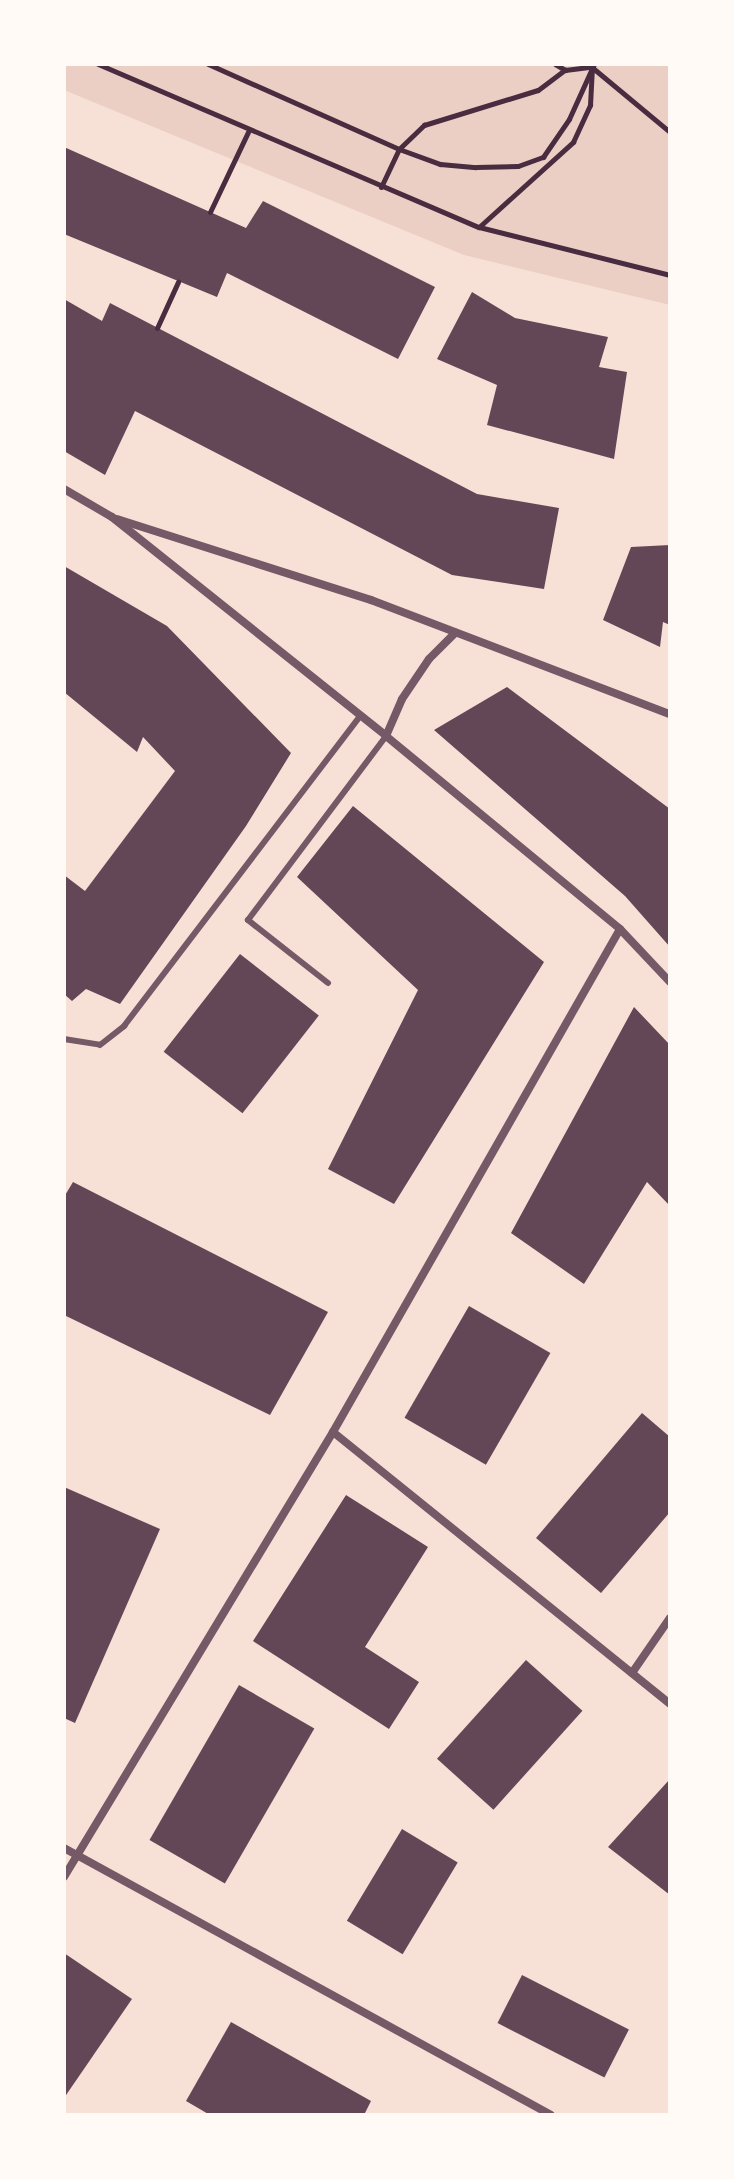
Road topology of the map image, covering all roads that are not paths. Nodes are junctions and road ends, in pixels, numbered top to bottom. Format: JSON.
{"nodes":[{"id":1,"x":64,"y":489,"type":"edge"},
{"id":2,"x":112,"y":517,"type":"junction"},
{"id":3,"x":455,"y":633,"type":"junction"},
{"id":4,"x":670,"y":714,"type":"edge"},
{"id":5,"x":359,"y":717,"type":"junction"},
{"id":6,"x":386,"y":736,"type":"junction"},
{"id":7,"x":620,"y":929,"type":"junction"},
{"id":8,"x":670,"y":982,"type":"edge"},
{"id":9,"x":328,"y":983,"type":"dead end"},
{"id":10,"x":64,"y":1039,"type":"edge"},
{"id":11,"x":333,"y":1432,"type":"junction"},
{"id":12,"x":670,"y":1618,"type":"edge"},
{"id":13,"x":632,"y":1673,"type":"junction"},
{"id":14,"x":670,"y":1704,"type":"edge"},
{"id":15,"x":64,"y":1848,"type":"edge"},
{"id":16,"x":78,"y":1855,"type":"junction"},
{"id":17,"x":64,"y":1877,"type":"edge"},
{"id":18,"x":551,"y":2115,"type":"edge"}],
"edges":[{"from":1,"to":2,"type":"street"},
{"from":2,"to":3,"type":"street"},
{"from":2,"to":5,"type":"street"},
{"from":3,"to":4,"type":"street"},
{"from":3,"to":6,"type":"street"},
{"from":5,"to":6,"type":"street"},
{"from":5,"to":10,"type":"lane"},
{"from":6,"to":7,"type":"street"},
{"from":6,"to":9,"type":"lane"},
{"from":7,"to":8,"type":"street"},
{"from":7,"to":11,"type":"street"},
{"from":11,"to":13,"type":"street"},
{"from":11,"to":16,"type":"street"},
{"from":12,"to":13,"type":"street"},
{"from":13,"to":14,"type":"street"},
{"from":15,"to":16,"type":"street"},
{"from":16,"to":17,"type":"street"},
{"from":16,"to":18,"type":"street"}]}
